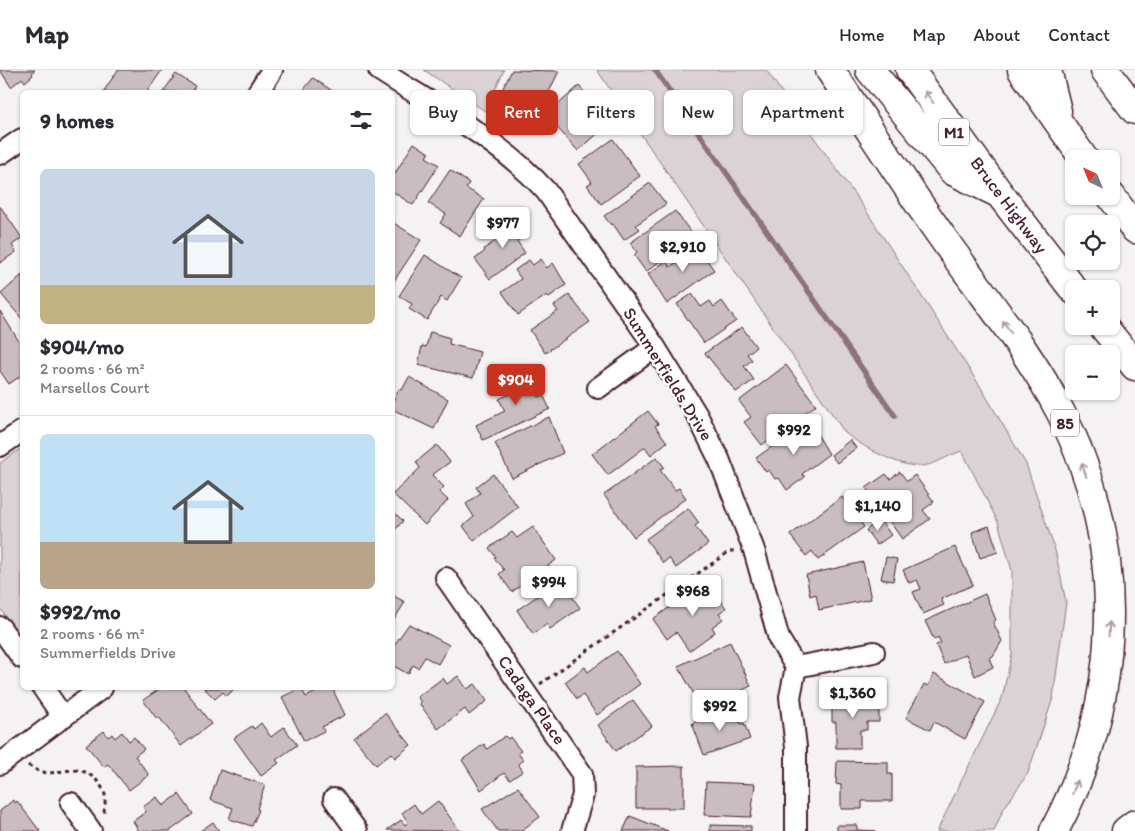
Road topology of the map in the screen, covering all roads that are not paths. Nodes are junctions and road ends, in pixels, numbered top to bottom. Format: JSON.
{"nodes":[{"id":1,"x":272,"y":70,"type":"edge"},
{"id":2,"x":380,"y":70,"type":"edge"},
{"id":3,"x":830,"y":70,"type":"edge"},
{"id":4,"x":870,"y":70,"type":"edge"},
{"id":5,"x":910,"y":70,"type":"edge"},
{"id":6,"x":1022,"y":70,"type":"edge"},
{"id":7,"x":1047,"y":70,"type":"edge"},
{"id":8,"x":1105,"y":70,"type":"edge"},
{"id":9,"x":259,"y":90,"type":"edge"},
{"id":10,"x":1135,"y":110,"type":"edge"},
{"id":11,"x":1061,"y":127,"type":"junction"},
{"id":12,"x":20,"y":140,"type":"edge"},
{"id":13,"x":1078,"y":150,"type":"edge"},
{"id":14,"x":0,"y":154,"type":"edge"},
{"id":15,"x":999,"y":193,"type":"junction"},
{"id":16,"x":1117,"y":205,"type":"edge"},
{"id":17,"x":1135,"y":230,"type":"edge"},
{"id":18,"x":1066,"y":280,"type":"edge"},
{"id":19,"x":1110,"y":335,"type":"edge"},
{"id":20,"x":655,"y":347,"type":"junction"},
{"id":21,"x":1135,"y":366,"type":"edge"},
{"id":22,"x":598,"y":388,"type":"dead end"},
{"id":23,"x":20,"y":432,"type":"edge"},
{"id":24,"x":0,"y":446,"type":"edge"},
{"id":25,"x":446,"y":578,"type":"dead end"},
{"id":26,"x":0,"y":627,"type":"edge"},
{"id":27,"x":874,"y":652,"type":"dead end"},
{"id":28,"x":20,"y":655,"type":"edge"},
{"id":29,"x":796,"y":667,"type":"junction"},
{"id":30,"x":44,"y":690,"type":"edge"},
{"id":31,"x":99,"y":690,"type":"edge"},
{"id":32,"x":63,"y":717,"type":"junction"},
{"id":33,"x":0,"y":764,"type":"edge"},
{"id":34,"x":334,"y":799,"type":"dead end"},
{"id":35,"x":72,"y":803,"type":"dead end"},
{"id":36,"x":1135,"y":824,"type":"edge"},
{"id":37,"x":99,"y":828,"type":"edge"},
{"id":38,"x":357,"y":831,"type":"edge"},
{"id":39,"x":572,"y":831,"type":"edge"},
{"id":40,"x":796,"y":831,"type":"edge"},
{"id":41,"x":1054,"y":831,"type":"edge"},
{"id":42,"x":1126,"y":831,"type":"edge"}],
"edges":[{"from":1,"to":9,"type":"street"},
{"from":2,"to":20,"type":"street","name":"Summerfields Drive"},
{"from":41,"to":3,"type":"highway","number":"85","one_way":true},
{"from":4,"to":15,"type":"highway"},
{"from":15,"to":5,"type":"highway","name":"Bruce Highway","number":"M1","one_way":true},
{"from":6,"to":11,"type":"highway"},
{"from":7,"to":11,"type":"highway"},
{"from":8,"to":10,"type":"highway"},
{"from":11,"to":13,"type":"highway"},
{"from":12,"to":14,"type":"street"},
{"from":15,"to":18,"type":"highway","name":"Bruce Highway","number":"M1"},
{"from":16,"to":17,"type":"highway"},
{"from":19,"to":21,"type":"highway"},
{"from":20,"to":22,"type":"street"},
{"from":20,"to":29,"type":"street","name":"Summerfields Drive"},
{"from":23,"to":24,"type":"street"},
{"from":25,"to":39,"type":"street","name":"Cadaga Place"},
{"from":26,"to":28,"type":"street"},
{"from":27,"to":29,"type":"street"},
{"from":29,"to":40,"type":"street"},
{"from":30,"to":32,"type":"street"},
{"from":31,"to":32,"type":"street"},
{"from":32,"to":33,"type":"street"},
{"from":34,"to":38,"type":"street"},
{"from":35,"to":37,"type":"street"},
{"from":36,"to":42,"type":"highway"}]}
